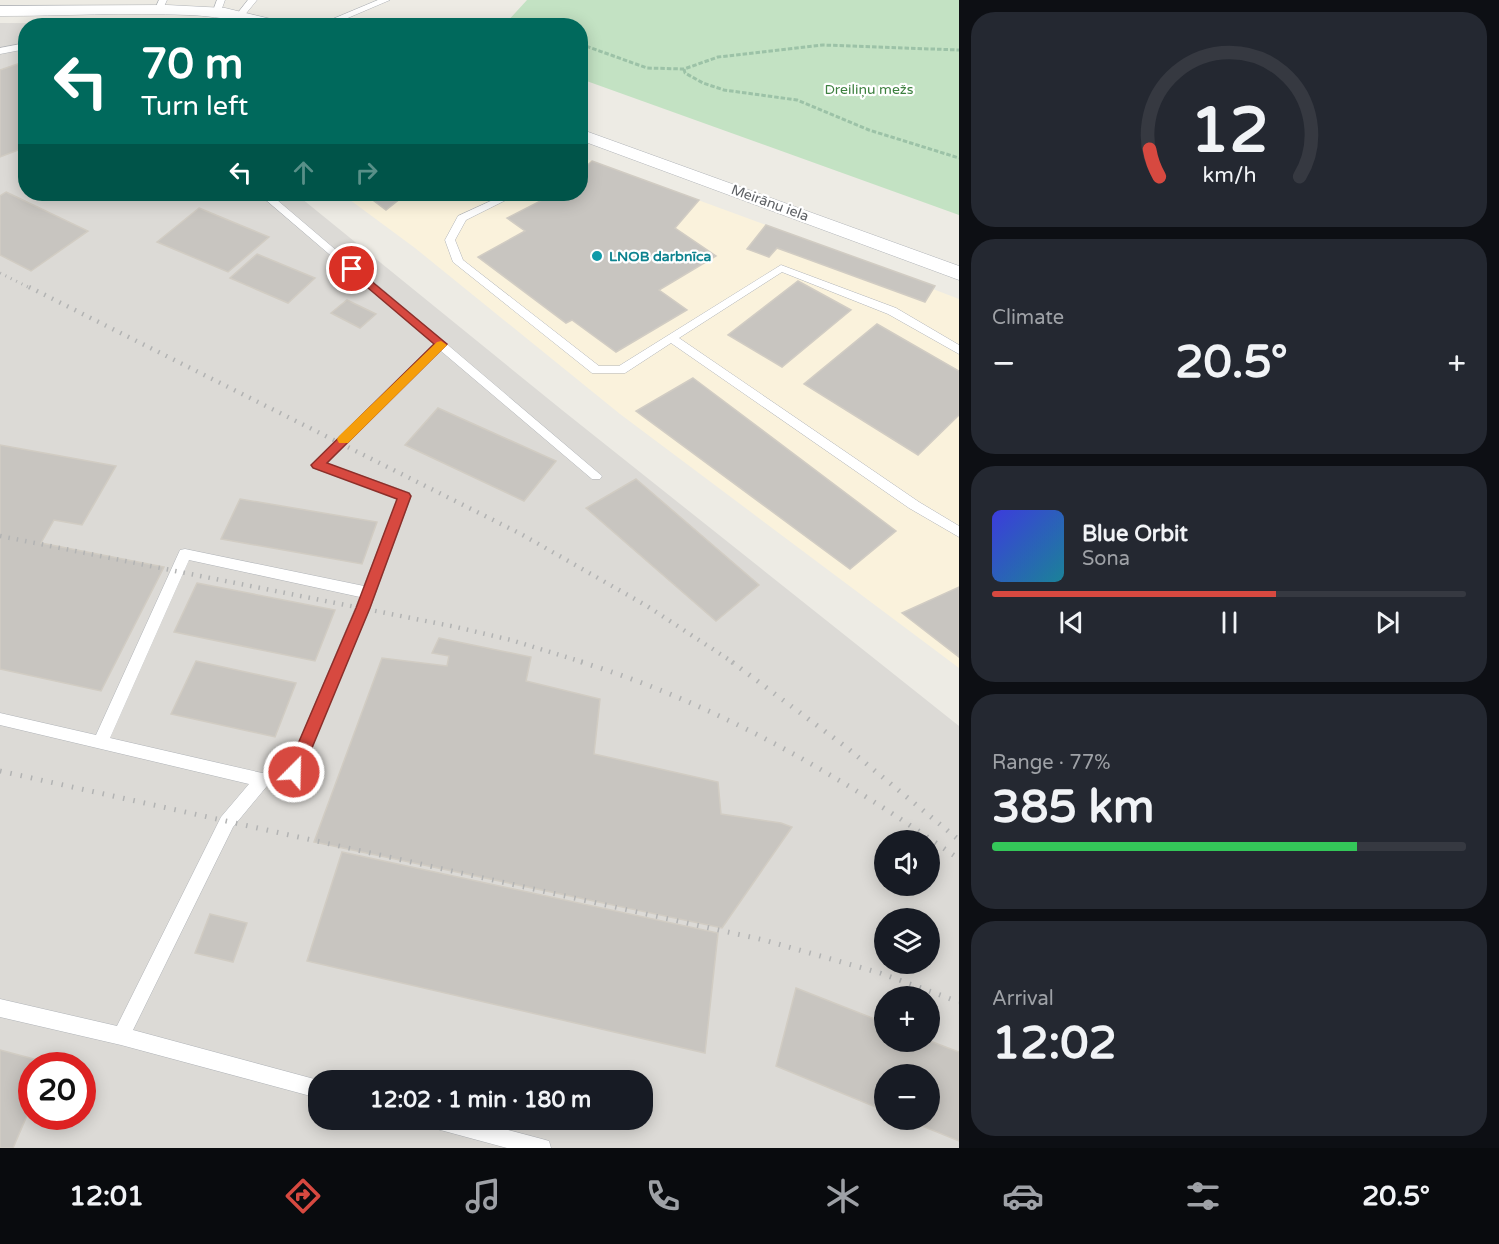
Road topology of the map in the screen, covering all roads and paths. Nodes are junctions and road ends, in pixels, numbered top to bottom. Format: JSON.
{"nodes":[{"id":1,"x":252,"y":0,"type":"edge"},
{"id":2,"x":386,"y":0,"type":"edge"},
{"id":3,"x":161,"y":5,"type":"edge"},
{"id":4,"x":219,"y":5,"type":"edge"},
{"id":5,"x":0,"y":11,"type":"edge"},
{"id":6,"x":241,"y":14,"type":"junction"},
{"id":7,"x":255,"y":18,"type":"edge"},
{"id":8,"x":340,"y":18,"type":"edge"},
{"id":9,"x":588,"y":47,"type":"edge"},
{"id":10,"x":18,"y":48,"type":"edge"},
{"id":11,"x":959,"y":50,"type":"edge"},
{"id":12,"x":0,"y":51,"type":"edge"},
{"id":13,"x":684,"y":69,"type":"junction"},
{"id":14,"x":588,"y":138,"type":"edge"},
{"id":15,"x":959,"y":158,"type":"edge"},
{"id":16,"x":272,"y":201,"type":"edge"},
{"id":17,"x":498,"y":201,"type":"edge"},
{"id":18,"x":959,"y":273,"type":"edge"},
{"id":19,"x":671,"y":338,"type":"junction"},
{"id":20,"x":441,"y":344,"type":"junction"},
{"id":21,"x":959,"y":350,"type":"edge"},
{"id":22,"x":596,"y":476,"type":"dead end"},
{"id":23,"x":959,"y":532,"type":"edge"},
{"id":24,"x":369,"y":593,"type":"junction"},
{"id":25,"x":0,"y":719,"type":"edge"},
{"id":26,"x":101,"y":741,"type":"junction"},
{"id":27,"x":262,"y":780,"type":"junction"},
{"id":28,"x":0,"y":1008,"type":"edge"},
{"id":29,"x":121,"y":1036,"type":"junction"},
{"id":30,"x":308,"y":1086,"type":"edge"},
{"id":31,"x":474,"y":1130,"type":"edge"},
{"id":32,"x":542,"y":1148,"type":"edge"}],
"edges":[{"from":1,"to":6,"type":"lane"},
{"from":2,"to":8,"type":"lane"},
{"from":3,"to":4,"type":"street"},
{"from":3,"to":5,"type":"street"},
{"from":4,"to":6,"type":"street"},
{"from":6,"to":7,"type":"street"},
{"from":9,"to":13,"type":"path"},
{"from":10,"to":12,"type":"lane"},
{"from":11,"to":13,"type":"path"},
{"from":13,"to":15,"type":"path"},
{"from":14,"to":18,"type":"street","name":"Meirānu iela"},
{"from":16,"to":20,"type":"lane"},
{"from":17,"to":19,"type":"lane"},
{"from":19,"to":21,"type":"lane"},
{"from":19,"to":23,"type":"lane"},
{"from":20,"to":22,"type":"lane"},
{"from":20,"to":24,"type":"lane"},
{"from":24,"to":26,"type":"lane"},
{"from":24,"to":27,"type":"lane"},
{"from":25,"to":26,"type":"lane"},
{"from":26,"to":27,"type":"lane"},
{"from":27,"to":29,"type":"lane"},
{"from":28,"to":29,"type":"lane"},
{"from":29,"to":30,"type":"lane"},
{"from":31,"to":32,"type":"lane"}]}
